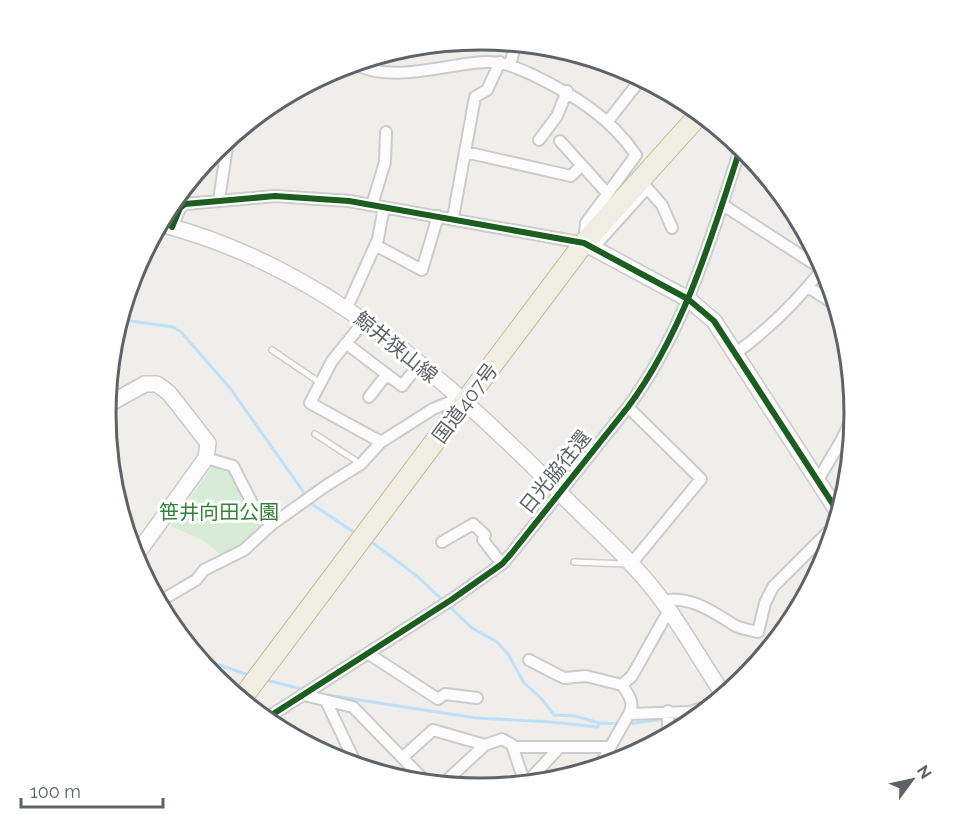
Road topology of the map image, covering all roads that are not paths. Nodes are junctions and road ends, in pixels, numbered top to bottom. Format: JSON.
{"nodes":[{"id":1,"x":512,"y":51,"type":"edge"},
{"id":2,"x":505,"y":63,"type":"junction"},
{"id":3,"x":364,"y":69,"type":"edge"},
{"id":4,"x":636,"y":85,"type":"edge"},
{"id":5,"x":567,"y":91,"type":"junction"},
{"id":6,"x":695,"y":120,"type":"edge"},
{"id":7,"x":608,"y":121,"type":"junction"},
{"id":8,"x":386,"y":132,"type":"dead end"},
{"id":9,"x":539,"y":140,"type":"dead end"},
{"id":10,"x":560,"y":141,"type":"dead end"},
{"id":11,"x":226,"y":152,"type":"edge"},
{"id":12,"x":465,"y":152,"type":"junction"},
{"id":13,"x":738,"y":156,"type":"edge"},
{"id":14,"x":582,"y":165,"type":"junction"},
{"id":15,"x":607,"y":193,"type":"junction"},
{"id":16,"x":219,"y":200,"type":"junction"},
{"id":17,"x":723,"y":204,"type":"junction"},
{"id":18,"x":181,"y":205,"type":"edge"},
{"id":19,"x":372,"y":205,"type":"junction"},
{"id":20,"x":384,"y":207,"type":"junction"},
{"id":21,"x":438,"y":216,"type":"junction"},
{"id":22,"x":453,"y":218,"type":"junction"},
{"id":23,"x":168,"y":226,"type":"edge"},
{"id":24,"x":672,"y":228,"type":"dead end"},
{"id":25,"x":375,"y":245,"type":"junction"},
{"id":26,"x":589,"y":245,"type":"junction"},
{"id":27,"x":810,"y":260,"type":"edge"},
{"id":28,"x":817,"y":275,"type":"edge"},
{"id":29,"x":808,"y":287,"type":"junction"},
{"id":30,"x":825,"y":298,"type":"edge"},
{"id":31,"x":688,"y":299,"type":"junction"},
{"id":32,"x":347,"y":308,"type":"junction"},
{"id":33,"x":365,"y":320,"type":"junction"},
{"id":34,"x":347,"y":344,"type":"junction"},
{"id":35,"x":272,"y":350,"type":"dead end"},
{"id":36,"x":736,"y":353,"type":"junction"},
{"id":37,"x":419,"y":364,"type":"junction"},
{"id":38,"x":387,"y":374,"type":"junction"},
{"id":39,"x":319,"y":382,"type":"junction"},
{"id":40,"x":116,"y":395,"type":"edge"},
{"id":41,"x":369,"y":397,"type":"dead end"},
{"id":42,"x":462,"y":400,"type":"junction"},
{"id":43,"x":628,"y":407,"type":"junction"},
{"id":44,"x":315,"y":434,"type":"dead end"},
{"id":45,"x":844,"y":435,"type":"edge"},
{"id":46,"x":381,"y":442,"type":"junction"},
{"id":47,"x":206,"y":458,"type":"junction"},
{"id":48,"x":361,"y":464,"type":"junction"},
{"id":49,"x":818,"y":480,"type":"junction"},
{"id":50,"x":560,"y":493,"type":"junction"},
{"id":51,"x":833,"y":504,"type":"edge"},
{"id":52,"x":271,"y":525,"type":"junction"},
{"id":53,"x":823,"y":537,"type":"edge"},
{"id":54,"x":442,"y":542,"type":"dead end"},
{"id":55,"x":141,"y":548,"type":"edge"},
{"id":56,"x":574,"y":562,"type":"dead end"},
{"id":57,"x":502,"y":564,"type":"junction"},
{"id":58,"x":631,"y":564,"type":"junction"},
{"id":59,"x":165,"y":598,"type":"edge"},
{"id":60,"x":666,"y":606,"type":"junction"},
{"id":61,"x":369,"y":654,"type":"junction"},
{"id":62,"x":529,"y":660,"type":"dead end"},
{"id":63,"x":622,"y":685,"type":"junction"},
{"id":64,"x":719,"y":688,"type":"edge"},
{"id":65,"x":246,"y":693,"type":"edge"},
{"id":66,"x":305,"y":695,"type":"junction"},
{"id":67,"x":477,"y":698,"type":"dead end"},
{"id":68,"x":326,"y":701,"type":"junction"},
{"id":69,"x":668,"y":712,"type":"junction"},
{"id":70,"x":690,"y":712,"type":"edge"},
{"id":71,"x":273,"y":714,"type":"edge"},
{"id":72,"x":627,"y":717,"type":"junction"},
{"id":73,"x":668,"y":726,"type":"edge"},
{"id":74,"x":485,"y":745,"type":"junction"},
{"id":75,"x":512,"y":745,"type":"junction"},
{"id":76,"x":608,"y":747,"type":"junction"},
{"id":77,"x":560,"y":748,"type":"junction"},
{"id":78,"x":352,"y":755,"type":"edge"},
{"id":79,"x":604,"y":757,"type":"edge"},
{"id":80,"x":405,"y":760,"type":"junction"},
{"id":81,"x":401,"y":769,"type":"edge"},
{"id":82,"x":417,"y":772,"type":"edge"},
{"id":83,"x":534,"y":774,"type":"edge"},
{"id":84,"x":522,"y":776,"type":"edge"},
{"id":85,"x":450,"y":777,"type":"edge"}],
"edges":[{"from":1,"to":2,"type":"street"},
{"from":2,"to":3,"type":"street"},
{"from":2,"to":5,"type":"street"},
{"from":2,"to":12,"type":"street"},
{"from":4,"to":7,"type":"street"},
{"from":5,"to":7,"type":"street"},
{"from":5,"to":9,"type":"street"},
{"from":6,"to":26,"type":"highway","name":"国道407号"},
{"from":7,"to":15,"type":"street"},
{"from":8,"to":19,"type":"street"},
{"from":10,"to":14,"type":"street"},
{"from":11,"to":16,"type":"street"},
{"from":12,"to":14,"type":"street"},
{"from":12,"to":22,"type":"street"},
{"from":13,"to":17,"type":"street","name":"日光脇往還"},
{"from":14,"to":15,"type":"street"},
{"from":15,"to":26,"type":"street"},
{"from":16,"to":18,"type":"street"},
{"from":16,"to":19,"type":"street"},
{"from":17,"to":27,"type":"street"},
{"from":17,"to":31,"type":"street","name":"日光脇往還"},
{"from":19,"to":20,"type":"street"},
{"from":20,"to":21,"type":"street"},
{"from":20,"to":25,"type":"street"},
{"from":21,"to":22,"type":"street"},
{"from":21,"to":25,"type":"street"},
{"from":22,"to":26,"type":"street"},
{"from":23,"to":32,"type":"main road","name":"鯨井狭山線"},
{"from":24,"to":26,"type":"street"},
{"from":25,"to":32,"type":"street"},
{"from":26,"to":31,"type":"main road"},
{"from":26,"to":42,"type":"highway","name":"国道407号"},
{"from":28,"to":29,"type":"street"},
{"from":29,"to":30,"type":"street"},
{"from":29,"to":36,"type":"street"},
{"from":31,"to":36,"type":"main road"},
{"from":31,"to":43,"type":"street","name":"日光脇往還"},
{"from":32,"to":33,"type":"main road","name":"鯨井狭山線"},
{"from":33,"to":34,"type":"street"},
{"from":33,"to":37,"type":"main road","name":"鯨井狭山線"},
{"from":34,"to":38,"type":"street"},
{"from":34,"to":39,"type":"street"},
{"from":35,"to":39,"type":"lane"},
{"from":36,"to":49,"type":"main road"},
{"from":37,"to":38,"type":"street"},
{"from":37,"to":42,"type":"main road","name":"鯨井狭山線"},
{"from":38,"to":41,"type":"street"},
{"from":39,"to":46,"type":"street"},
{"from":40,"to":47,"type":"main road"},
{"from":42,"to":46,"type":"street"},
{"from":42,"to":50,"type":"main road","name":"鯨井狭山線"},
{"from":42,"to":65,"type":"highway","name":"国道407号"},
{"from":43,"to":50,"type":"street","name":"日光脇往還"},
{"from":43,"to":58,"type":"street"},
{"from":44,"to":48,"type":"lane"},
{"from":45,"to":49,"type":"street"},
{"from":46,"to":48,"type":"street"},
{"from":47,"to":52,"type":"street"},
{"from":47,"to":55,"type":"main road"},
{"from":48,"to":52,"type":"street"},
{"from":49,"to":51,"type":"main road"},
{"from":50,"to":57,"type":"street","name":"日光脇往還"},
{"from":50,"to":58,"type":"main road","name":"鯨井狭山線"},
{"from":52,"to":59,"type":"street"},
{"from":53,"to":60,"type":"street"},
{"from":54,"to":57,"type":"street"},
{"from":56,"to":58,"type":"lane"},
{"from":57,"to":61,"type":"street","name":"日光脇往還"},
{"from":58,"to":60,"type":"main road","name":"鯨井狭山線"},
{"from":60,"to":63,"type":"street"},
{"from":60,"to":64,"type":"main road","name":"鯨井狭山線"},
{"from":61,"to":66,"type":"street","name":"日光脇往還"},
{"from":61,"to":67,"type":"street"},
{"from":62,"to":63,"type":"street"},
{"from":63,"to":72,"type":"street"},
{"from":66,"to":68,"type":"street"},
{"from":66,"to":71,"type":"street","name":"日光脇往還"},
{"from":68,"to":78,"type":"street"},
{"from":68,"to":80,"type":"street"},
{"from":69,"to":70,"type":"street"},
{"from":69,"to":72,"type":"street"},
{"from":69,"to":73,"type":"street"},
{"from":72,"to":76,"type":"street"},
{"from":74,"to":75,"type":"street"},
{"from":74,"to":80,"type":"street"},
{"from":74,"to":85,"type":"street"},
{"from":75,"to":77,"type":"street"},
{"from":75,"to":84,"type":"street"},
{"from":76,"to":77,"type":"street"},
{"from":76,"to":79,"type":"street"},
{"from":77,"to":83,"type":"street"},
{"from":80,"to":81,"type":"street"},
{"from":80,"to":82,"type":"street"}]}
